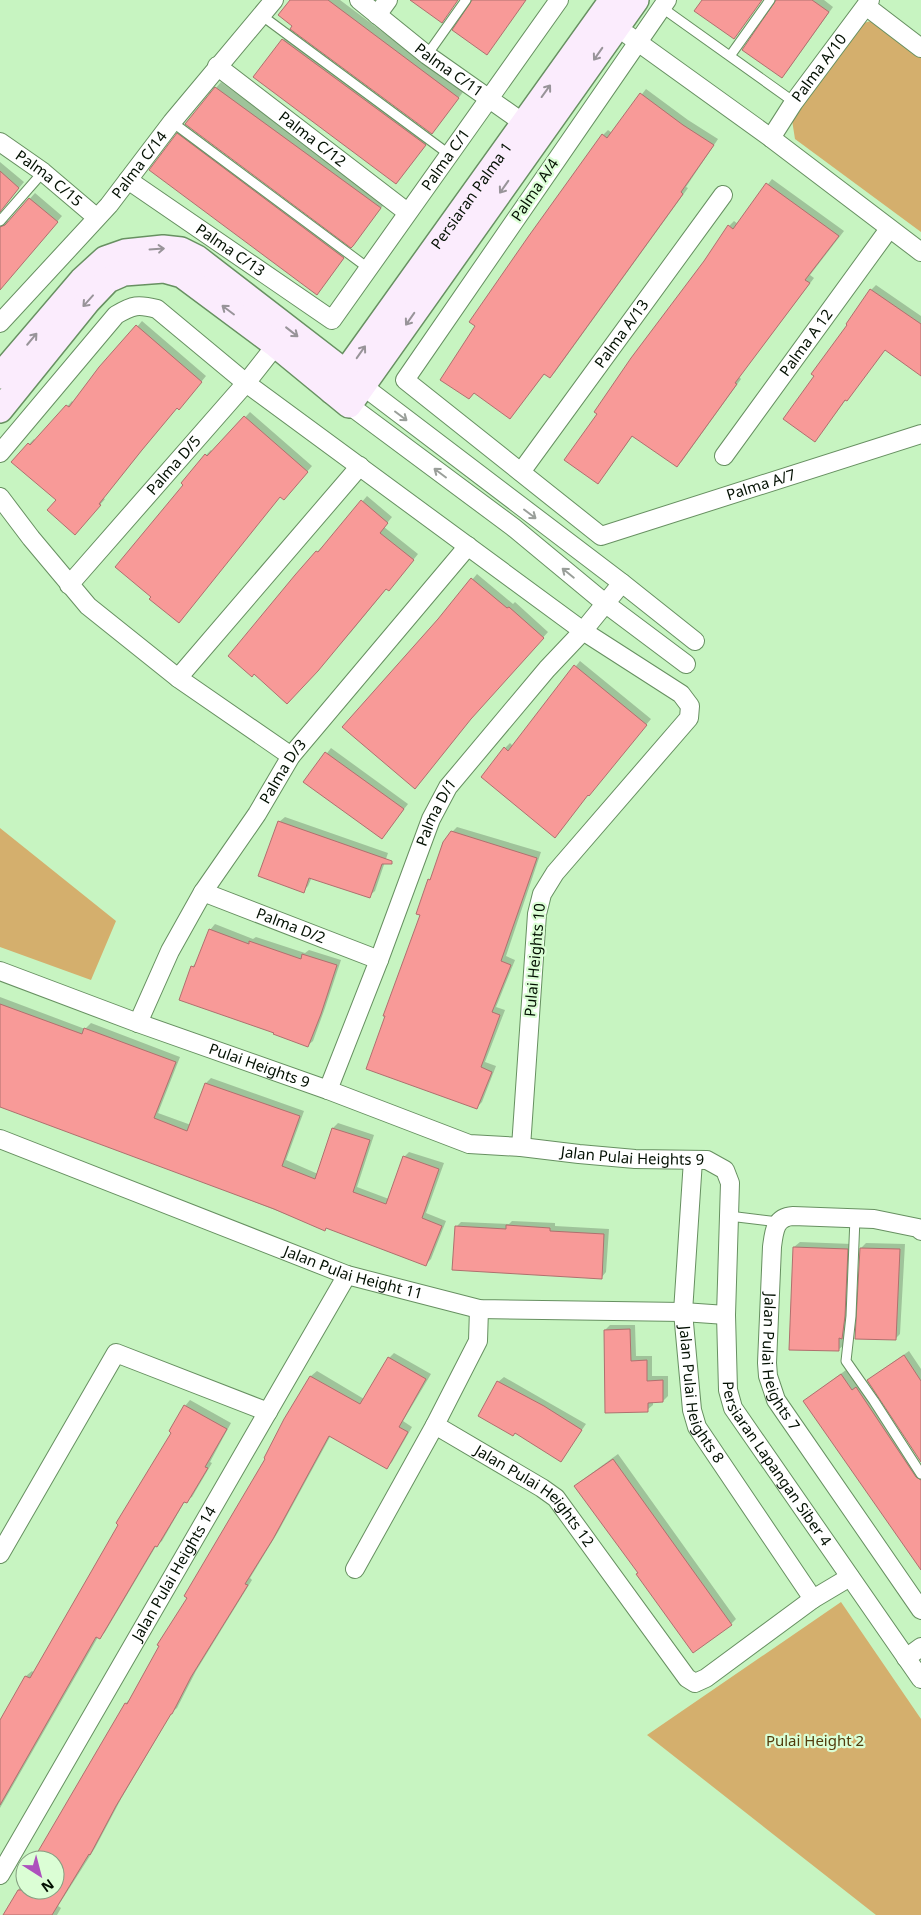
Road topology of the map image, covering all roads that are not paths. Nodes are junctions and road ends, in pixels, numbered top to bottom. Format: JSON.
{"nodes":[{"id":1,"x":274,"y":0,"type":"edge"},
{"id":2,"x":359,"y":0,"type":"edge"},
{"id":3,"x":388,"y":0,"type":"edge"},
{"id":4,"x":466,"y":0,"type":"edge"},
{"id":5,"x":559,"y":0,"type":"edge"},
{"id":6,"x":636,"y":0,"type":"edge"},
{"id":7,"x":770,"y":0,"type":"edge"},
{"id":8,"x":868,"y":3,"type":"edge"},
{"id":9,"x":664,"y":4,"type":"edge"},
{"id":10,"x":610,"y":14,"type":"edge"},
{"id":11,"x":261,"y":15,"type":"junction"},
{"id":12,"x":377,"y":15,"type":"junction"},
{"id":13,"x":637,"y":42,"type":"junction"},
{"id":14,"x":921,"y":48,"type":"edge"},
{"id":15,"x":426,"y":55,"type":"junction"},
{"id":16,"x":730,"y":56,"type":"junction"},
{"id":17,"x":218,"y":66,"type":"junction"},
{"id":18,"x":489,"y":99,"type":"junction"},
{"id":19,"x":794,"y":102,"type":"junction"},
{"id":20,"x":172,"y":122,"type":"junction"},
{"id":21,"x":531,"y":129,"type":"junction"},
{"id":22,"x":771,"y":138,"type":"junction"},
{"id":23,"x":0,"y":142,"type":"edge"},
{"id":24,"x":450,"y":155,"type":"junction"},
{"id":25,"x":43,"y":172,"type":"junction"},
{"id":26,"x":128,"y":180,"type":"junction"},
{"id":27,"x":723,"y":195,"type":"dead end"},
{"id":28,"x":407,"y":212,"type":"junction"},
{"id":29,"x":96,"y":218,"type":"junction"},
{"id":30,"x":0,"y":221,"type":"edge"},
{"id":31,"x":888,"y":229,"type":"junction"},
{"id":32,"x":921,"y":252,"type":"edge"},
{"id":33,"x":368,"y":268,"type":"junction"},
{"id":34,"x":332,"y":320,"type":"joint"},
{"id":35,"x":0,"y":323,"type":"edge"},
{"id":36,"x":276,"y":345,"type":"junction"},
{"id":37,"x":0,"y":376,"type":"edge"},
{"id":38,"x":246,"y":383,"type":"junction"},
{"id":39,"x":347,"y":389,"type":"junction"},
{"id":40,"x":0,"y":410,"type":"edge"},
{"id":41,"x":921,"y":434,"type":"edge"},
{"id":42,"x":0,"y":453,"type":"edge"},
{"id":43,"x":724,"y":456,"type":"dead end"},
{"id":44,"x":360,"y":466,"type":"junction"},
{"id":45,"x":521,"y":472,"type":"junction"},
{"id":46,"x":0,"y":496,"type":"edge"},
{"id":47,"x":468,"y":546,"type":"junction"},
{"id":48,"x":622,"y":583,"type":"junction"},
{"id":49,"x":69,"y":585,"type":"junction"},
{"id":50,"x":606,"y":604,"type":"junction"},
{"id":51,"x":583,"y":631,"type":"junction"},
{"id":52,"x":695,"y":642,"type":"dead end"},
{"id":53,"x":686,"y":664,"type":"dead end"},
{"id":54,"x":178,"y":678,"type":"junction"},
{"id":55,"x":291,"y":756,"type":"junction"},
{"id":56,"x":202,"y":892,"type":"junction"},
{"id":57,"x":379,"y":960,"type":"junction"},
{"id":58,"x":0,"y":971,"type":"edge"},
{"id":59,"x":138,"y":1023,"type":"junction"},
{"id":60,"x":328,"y":1090,"type":"junction"},
{"id":61,"x":0,"y":1138,"type":"edge"},
{"id":62,"x":521,"y":1147,"type":"junction"},
{"id":63,"x":693,"y":1160,"type":"junction"},
{"id":64,"x":729,"y":1216,"type":"junction"},
{"id":65,"x":855,"y":1218,"type":"junction"},
{"id":66,"x":778,"y":1222,"type":"junction"},
{"id":67,"x":921,"y":1231,"type":"edge"},
{"id":68,"x":347,"y":1275,"type":"junction"},
{"id":69,"x":479,"y":1309,"type":"junction"},
{"id":70,"x":684,"y":1312,"type":"junction"},
{"id":71,"x":726,"y":1315,"type":"junction"},
{"id":72,"x":268,"y":1412,"type":"junction"},
{"id":73,"x":435,"y":1425,"type":"junction"},
{"id":74,"x":921,"y":1474,"type":"edge"},
{"id":75,"x":0,"y":1554,"type":"edge"},
{"id":76,"x":355,"y":1569,"type":"dead end"},
{"id":77,"x":850,"y":1577,"type":"junction"},
{"id":78,"x":813,"y":1599,"type":"junction"},
{"id":79,"x":921,"y":1610,"type":"edge"},
{"id":80,"x":921,"y":1647,"type":"edge"},
{"id":81,"x":906,"y":1658,"type":"junction"},
{"id":82,"x":921,"y":1679,"type":"edge"},
{"id":83,"x":0,"y":1874,"type":"edge"}],
"edges":[{"from":1,"to":11,"type":"street","name":"Palma C/14"},
{"from":2,"to":12,"type":"street","name":"Palma C/11"},
{"from":3,"to":12,"type":"street"},
{"from":4,"to":15,"type":"lane"},
{"from":5,"to":18,"type":"street","name":"Palma C/1"},
{"from":6,"to":10,"type":"street","name":"Persiaran Palma 1"},
{"from":7,"to":16,"type":"lane"},
{"from":8,"to":14,"type":"street"},
{"from":8,"to":19,"type":"street","name":"Palma A/10"},
{"from":9,"to":13,"type":"street","name":"Palma A/4"},
{"from":9,"to":16,"type":"lane"},
{"from":10,"to":13,"type":"street"},
{"from":10,"to":21,"type":"street","name":"Persiaran Palma 1"},
{"from":11,"to":17,"type":"street","name":"Palma C/14"},
{"from":11,"to":24,"type":"lane"},
{"from":12,"to":15,"type":"street","name":"Palma C/11"},
{"from":13,"to":22,"type":"street"},
{"from":13,"to":45,"type":"street","name":"Palma A/4"},
{"from":15,"to":18,"type":"street","name":"Palma C/11"},
{"from":16,"to":19,"type":"lane"},
{"from":17,"to":20,"type":"street","name":"Palma C/14"},
{"from":17,"to":28,"type":"street","name":"Palma C/12"},
{"from":18,"to":21,"type":"street","name":"Palma C/11"},
{"from":18,"to":24,"type":"street","name":"Palma C/1"},
{"from":19,"to":22,"type":"street","name":"Palma A/10"},
{"from":20,"to":26,"type":"street","name":"Palma C/14"},
{"from":20,"to":33,"type":"lane"},
{"from":21,"to":39,"type":"street","name":"Persiaran Palma 1"},
{"from":22,"to":31,"type":"street"},
{"from":23,"to":25,"type":"street","name":"Palma C/15"},
{"from":24,"to":28,"type":"street","name":"Palma C/1"},
{"from":25,"to":29,"type":"street","name":"Palma C/15"},
{"from":25,"to":30,"type":"lane"},
{"from":26,"to":29,"type":"street","name":"Palma C/14"},
{"from":26,"to":34,"type":"street","name":"Palma C/13"},
{"from":27,"to":45,"type":"street","name":"Palma A/13"},
{"from":28,"to":33,"type":"street","name":"Palma C/1"},
{"from":29,"to":35,"type":"street","name":"Palma C/14"},
{"from":31,"to":32,"type":"street"},
{"from":31,"to":43,"type":"street","name":"Palma A 12"},
{"from":33,"to":34,"type":"street","name":"Palma C/1"},
{"from":36,"to":38,"type":"street","name":"Palma D/5"},
{"from":36,"to":39,"type":"street"},
{"from":36,"to":40,"type":"street","one_way":true},
{"from":37,"to":39,"type":"street","one_way":true},
{"from":38,"to":42,"type":"street"},
{"from":38,"to":44,"type":"street"},
{"from":38,"to":49,"type":"street","name":"Palma D/5"},
{"from":39,"to":48,"type":"street","one_way":true},
{"from":50,"to":39,"type":"street","one_way":true},
{"from":41,"to":45,"type":"street","name":"Palma A/7"},
{"from":44,"to":47,"type":"street"},
{"from":44,"to":54,"type":"street"},
{"from":46,"to":49,"type":"street"},
{"from":47,"to":51,"type":"street"},
{"from":47,"to":55,"type":"street","name":"Palma D/3"},
{"from":48,"to":50,"type":"street","name":"Palma D/1"},
{"from":48,"to":52,"type":"street"},
{"from":49,"to":54,"type":"street"},
{"from":50,"to":51,"type":"street","name":"Palma D/1"},
{"from":50,"to":53,"type":"street"},
{"from":51,"to":57,"type":"street","name":"Palma D/1"},
{"from":51,"to":62,"type":"street","name":"Pulai Heights 10"},
{"from":54,"to":55,"type":"street"},
{"from":55,"to":56,"type":"street","name":"Palma D/3"},
{"from":56,"to":57,"type":"street","name":"Palma D/2"},
{"from":56,"to":59,"type":"street","name":"Palma D/3"},
{"from":57,"to":60,"type":"street","name":"Palma D/1"},
{"from":58,"to":59,"type":"street","name":"Pulai Heights 9"},
{"from":59,"to":60,"type":"street","name":"Pulai Heights 9"},
{"from":60,"to":62,"type":"street","name":"Pulai Heights 9"},
{"from":61,"to":68,"type":"street","name":"Jalan Pulai Height 11"},
{"from":62,"to":63,"type":"street","name":"Jalan Pulai Heights 9"},
{"from":63,"to":64,"type":"street","name":"Jalan Pulai Heights 9"},
{"from":63,"to":70,"type":"street","name":"Jalan Pulai Heights 8"},
{"from":64,"to":66,"type":"lane"},
{"from":64,"to":71,"type":"street","name":"Persiaran Lapangan Siber 4"},
{"from":65,"to":66,"type":"street"},
{"from":65,"to":67,"type":"street"},
{"from":65,"to":74,"type":"lane"},
{"from":66,"to":79,"type":"street","name":"Jalan Pulai Heights 7"},
{"from":68,"to":69,"type":"street","name":"Jalan Pulai Height 11"},
{"from":68,"to":72,"type":"street","name":"Jalan Pulai Heights 14"},
{"from":69,"to":70,"type":"street","name":"Jalan Pulai Height 11"},
{"from":69,"to":73,"type":"street"},
{"from":70,"to":71,"type":"street","name":"Jalan Pulai Height 11"},
{"from":70,"to":78,"type":"street","name":"Jalan Pulai Heights 8"},
{"from":71,"to":77,"type":"street","name":"Persiaran Lapangan Siber 4"},
{"from":72,"to":75,"type":"street"},
{"from":72,"to":83,"type":"street","name":"Jalan Pulai Heights 14"},
{"from":73,"to":76,"type":"street"},
{"from":73,"to":78,"type":"street","name":"Jalan Pulai Heights 12"},
{"from":77,"to":78,"type":"street"},
{"from":77,"to":81,"type":"street","name":"Persiaran Lapangan Siber 4"},
{"from":80,"to":81,"type":"street"},
{"from":81,"to":82,"type":"street","name":"Persiaran Lapangan Siber 4"}]}
